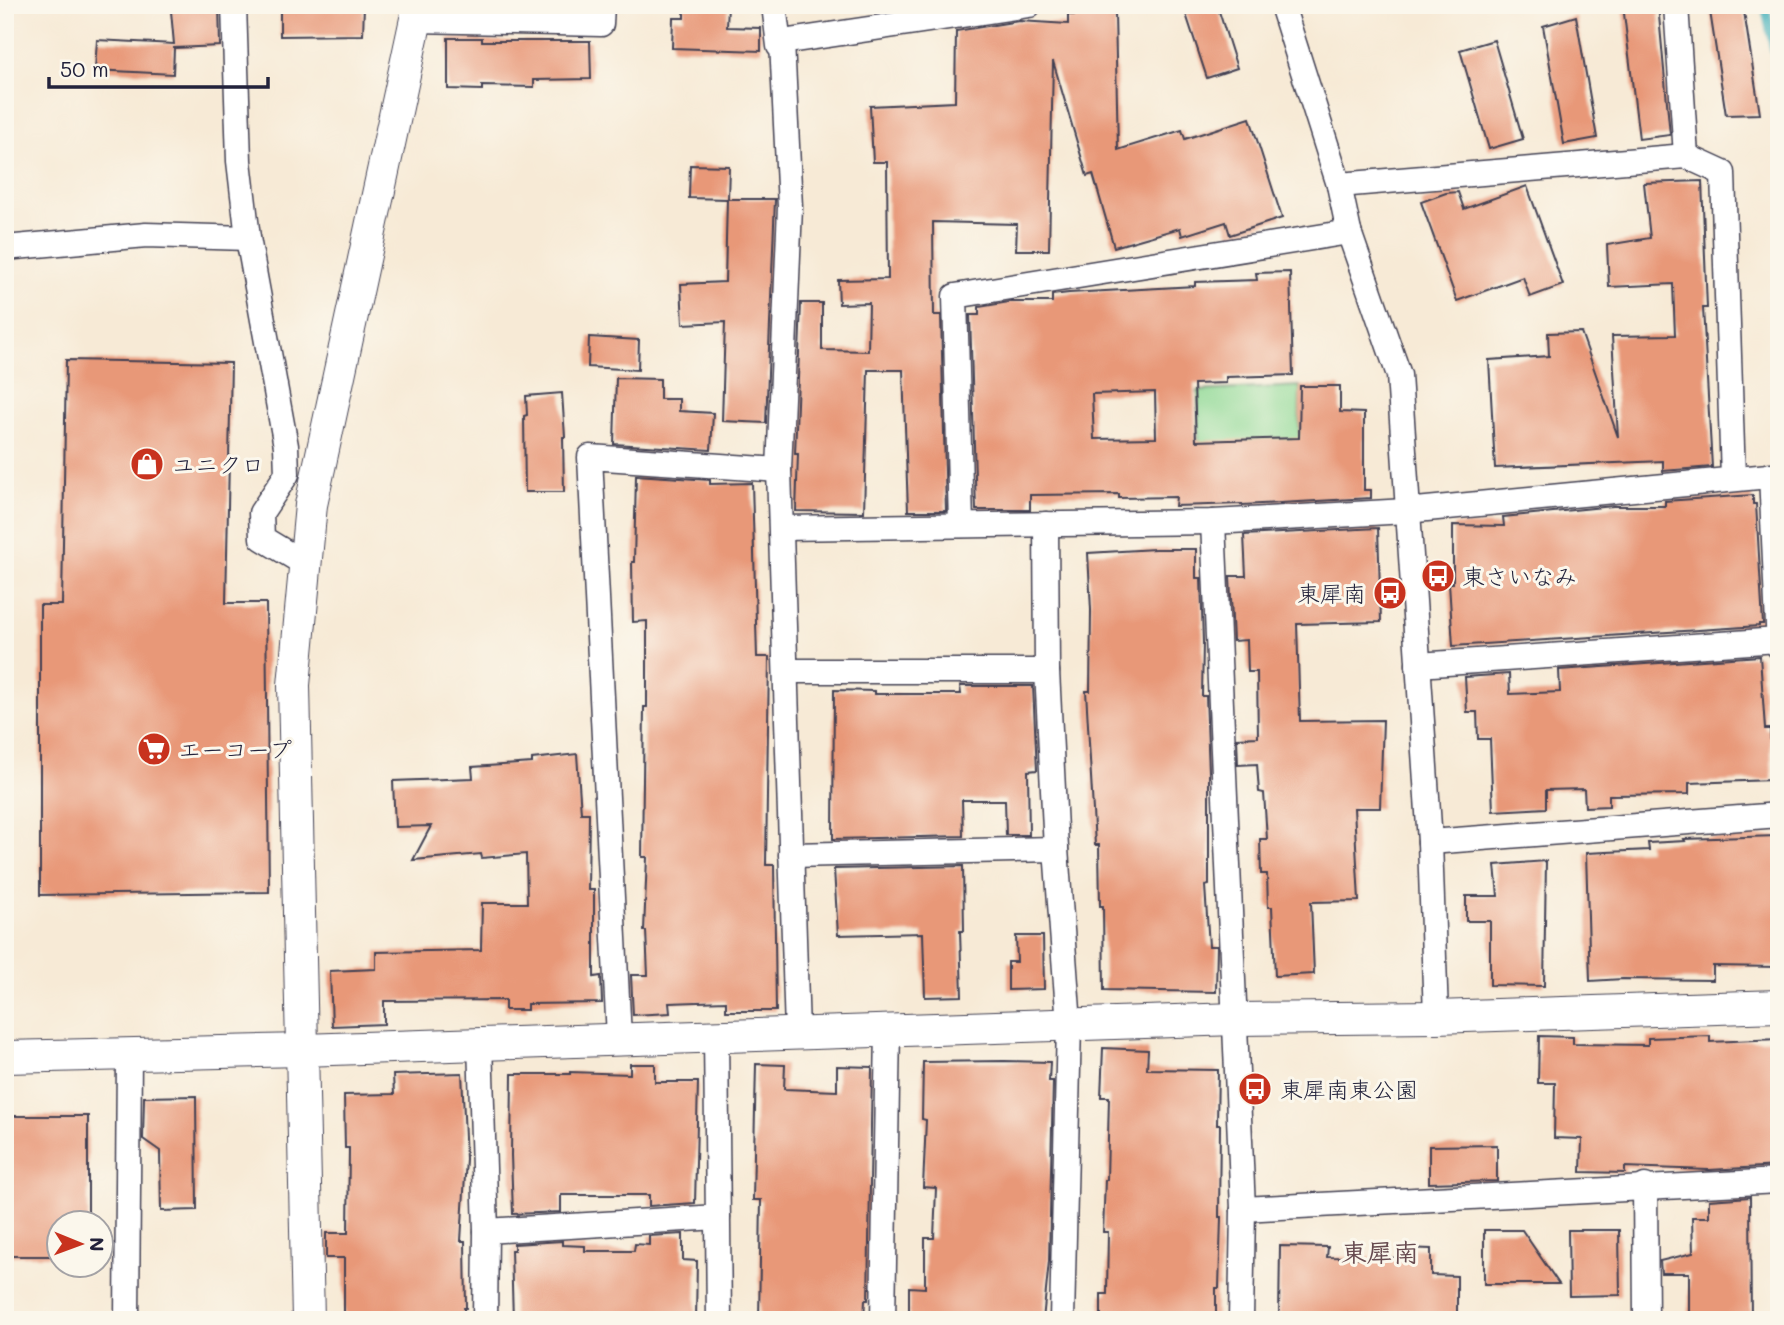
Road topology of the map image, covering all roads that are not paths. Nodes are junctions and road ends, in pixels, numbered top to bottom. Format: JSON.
{"nodes":[{"id":1,"x":234,"y":5,"type":"edge"},
{"id":2,"x":602,"y":5,"type":"edge"},
{"id":3,"x":774,"y":5,"type":"edge"},
{"id":4,"x":1029,"y":5,"type":"edge"},
{"id":5,"x":1282,"y":5,"type":"edge"},
{"id":6,"x":1676,"y":5,"type":"edge"},
{"id":7,"x":417,"y":13,"type":"edge"},
{"id":8,"x":782,"y":43,"type":"junction"},
{"id":9,"x":1686,"y":156,"type":"junction"},
{"id":10,"x":1339,"y":185,"type":"junction"},
{"id":11,"x":1349,"y":232,"type":"junction"},
{"id":12,"x":248,"y":238,"type":"junction"},
{"id":13,"x":5,"y":248,"type":"edge"},
{"id":14,"x":779,"y":470,"type":"junction"},
{"id":15,"x":1775,"y":475,"type":"edge"},
{"id":16,"x":1733,"y":478,"type":"junction"},
{"id":17,"x":1406,"y":511,"type":"junction"},
{"id":18,"x":1213,"y":522,"type":"junction"},
{"id":19,"x":1046,"y":524,"type":"junction"},
{"id":20,"x":961,"y":525,"type":"junction"},
{"id":21,"x":782,"y":528,"type":"junction"},
{"id":22,"x":305,"y":564,"type":"junction"},
{"id":23,"x":1778,"y":640,"type":"edge"},
{"id":24,"x":1779,"y":647,"type":"edge"},
{"id":25,"x":1418,"y":665,"type":"junction"},
{"id":26,"x":787,"y":671,"type":"junction"},
{"id":27,"x":1047,"y":671,"type":"junction"},
{"id":28,"x":1779,"y":815,"type":"edge"},
{"id":29,"x":1430,"y":842,"type":"junction"},
{"id":30,"x":1056,"y":849,"type":"junction"},
{"id":31,"x":791,"y":855,"type":"junction"},
{"id":32,"x":1779,"y":1006,"type":"edge"},
{"id":33,"x":1436,"y":1017,"type":"junction"},
{"id":34,"x":1236,"y":1019,"type":"junction"},
{"id":35,"x":1069,"y":1024,"type":"junction"},
{"id":36,"x":888,"y":1029,"type":"junction"},
{"id":37,"x":797,"y":1032,"type":"junction"},
{"id":38,"x":716,"y":1035,"type":"junction"},
{"id":39,"x":619,"y":1038,"type":"junction"},
{"id":40,"x":480,"y":1042,"type":"junction"},
{"id":41,"x":303,"y":1050,"type":"junction"},
{"id":42,"x":129,"y":1054,"type":"junction"},
{"id":43,"x":5,"y":1057,"type":"edge"},
{"id":44,"x":1779,"y":1181,"type":"edge"},
{"id":45,"x":1645,"y":1186,"type":"junction"},
{"id":46,"x":1244,"y":1209,"type":"junction"},
{"id":47,"x":718,"y":1217,"type":"junction"},
{"id":48,"x":486,"y":1231,"type":"junction"},
{"id":49,"x":127,"y":1320,"type":"edge"},
{"id":50,"x":307,"y":1320,"type":"edge"},
{"id":51,"x":485,"y":1320,"type":"edge"},
{"id":52,"x":719,"y":1320,"type":"edge"},
{"id":53,"x":883,"y":1320,"type":"edge"},
{"id":54,"x":1062,"y":1320,"type":"edge"},
{"id":55,"x":1241,"y":1320,"type":"edge"},
{"id":56,"x":1646,"y":1320,"type":"edge"}],
"edges":[{"from":1,"to":12,"type":"street"},
{"from":2,"to":7,"type":"street"},
{"from":3,"to":8,"type":"street"},
{"from":4,"to":8,"type":"street"},
{"from":5,"to":10,"type":"street"},
{"from":6,"to":9,"type":"street"},
{"from":7,"to":22,"type":"street"},
{"from":8,"to":14,"type":"street"},
{"from":9,"to":10,"type":"street"},
{"from":9,"to":16,"type":"street"},
{"from":10,"to":11,"type":"street"},
{"from":11,"to":17,"type":"street"},
{"from":11,"to":20,"type":"street"},
{"from":12,"to":13,"type":"street"},
{"from":12,"to":22,"type":"street"},
{"from":14,"to":21,"type":"street"},
{"from":14,"to":39,"type":"street"},
{"from":15,"to":16,"type":"street"},
{"from":15,"to":23,"type":"street"},
{"from":16,"to":17,"type":"street"},
{"from":17,"to":18,"type":"street"},
{"from":17,"to":25,"type":"street"},
{"from":18,"to":19,"type":"street"},
{"from":18,"to":34,"type":"street"},
{"from":19,"to":20,"type":"street"},
{"from":19,"to":27,"type":"street"},
{"from":20,"to":21,"type":"street"},
{"from":21,"to":26,"type":"street"},
{"from":22,"to":41,"type":"street"},
{"from":23,"to":24,"type":"street"},
{"from":23,"to":25,"type":"street"},
{"from":25,"to":29,"type":"street"},
{"from":26,"to":27,"type":"street"},
{"from":26,"to":31,"type":"street"},
{"from":27,"to":30,"type":"street"},
{"from":28,"to":29,"type":"street"},
{"from":29,"to":33,"type":"street"},
{"from":30,"to":31,"type":"street"},
{"from":30,"to":35,"type":"street"},
{"from":31,"to":37,"type":"street"},
{"from":32,"to":33,"type":"street"},
{"from":33,"to":34,"type":"street"},
{"from":34,"to":35,"type":"street"},
{"from":34,"to":46,"type":"street"},
{"from":35,"to":36,"type":"street"},
{"from":35,"to":54,"type":"street"},
{"from":36,"to":37,"type":"street"},
{"from":36,"to":53,"type":"street"},
{"from":37,"to":38,"type":"street"},
{"from":38,"to":39,"type":"street"},
{"from":38,"to":47,"type":"street"},
{"from":39,"to":40,"type":"street"},
{"from":40,"to":41,"type":"street"},
{"from":40,"to":48,"type":"street"},
{"from":41,"to":42,"type":"street"},
{"from":41,"to":50,"type":"street"},
{"from":42,"to":43,"type":"street"},
{"from":42,"to":49,"type":"street"},
{"from":44,"to":45,"type":"street"},
{"from":45,"to":46,"type":"street"},
{"from":45,"to":56,"type":"street"},
{"from":46,"to":55,"type":"street"},
{"from":47,"to":48,"type":"street"},
{"from":47,"to":52,"type":"street"},
{"from":48,"to":51,"type":"street"}]}
